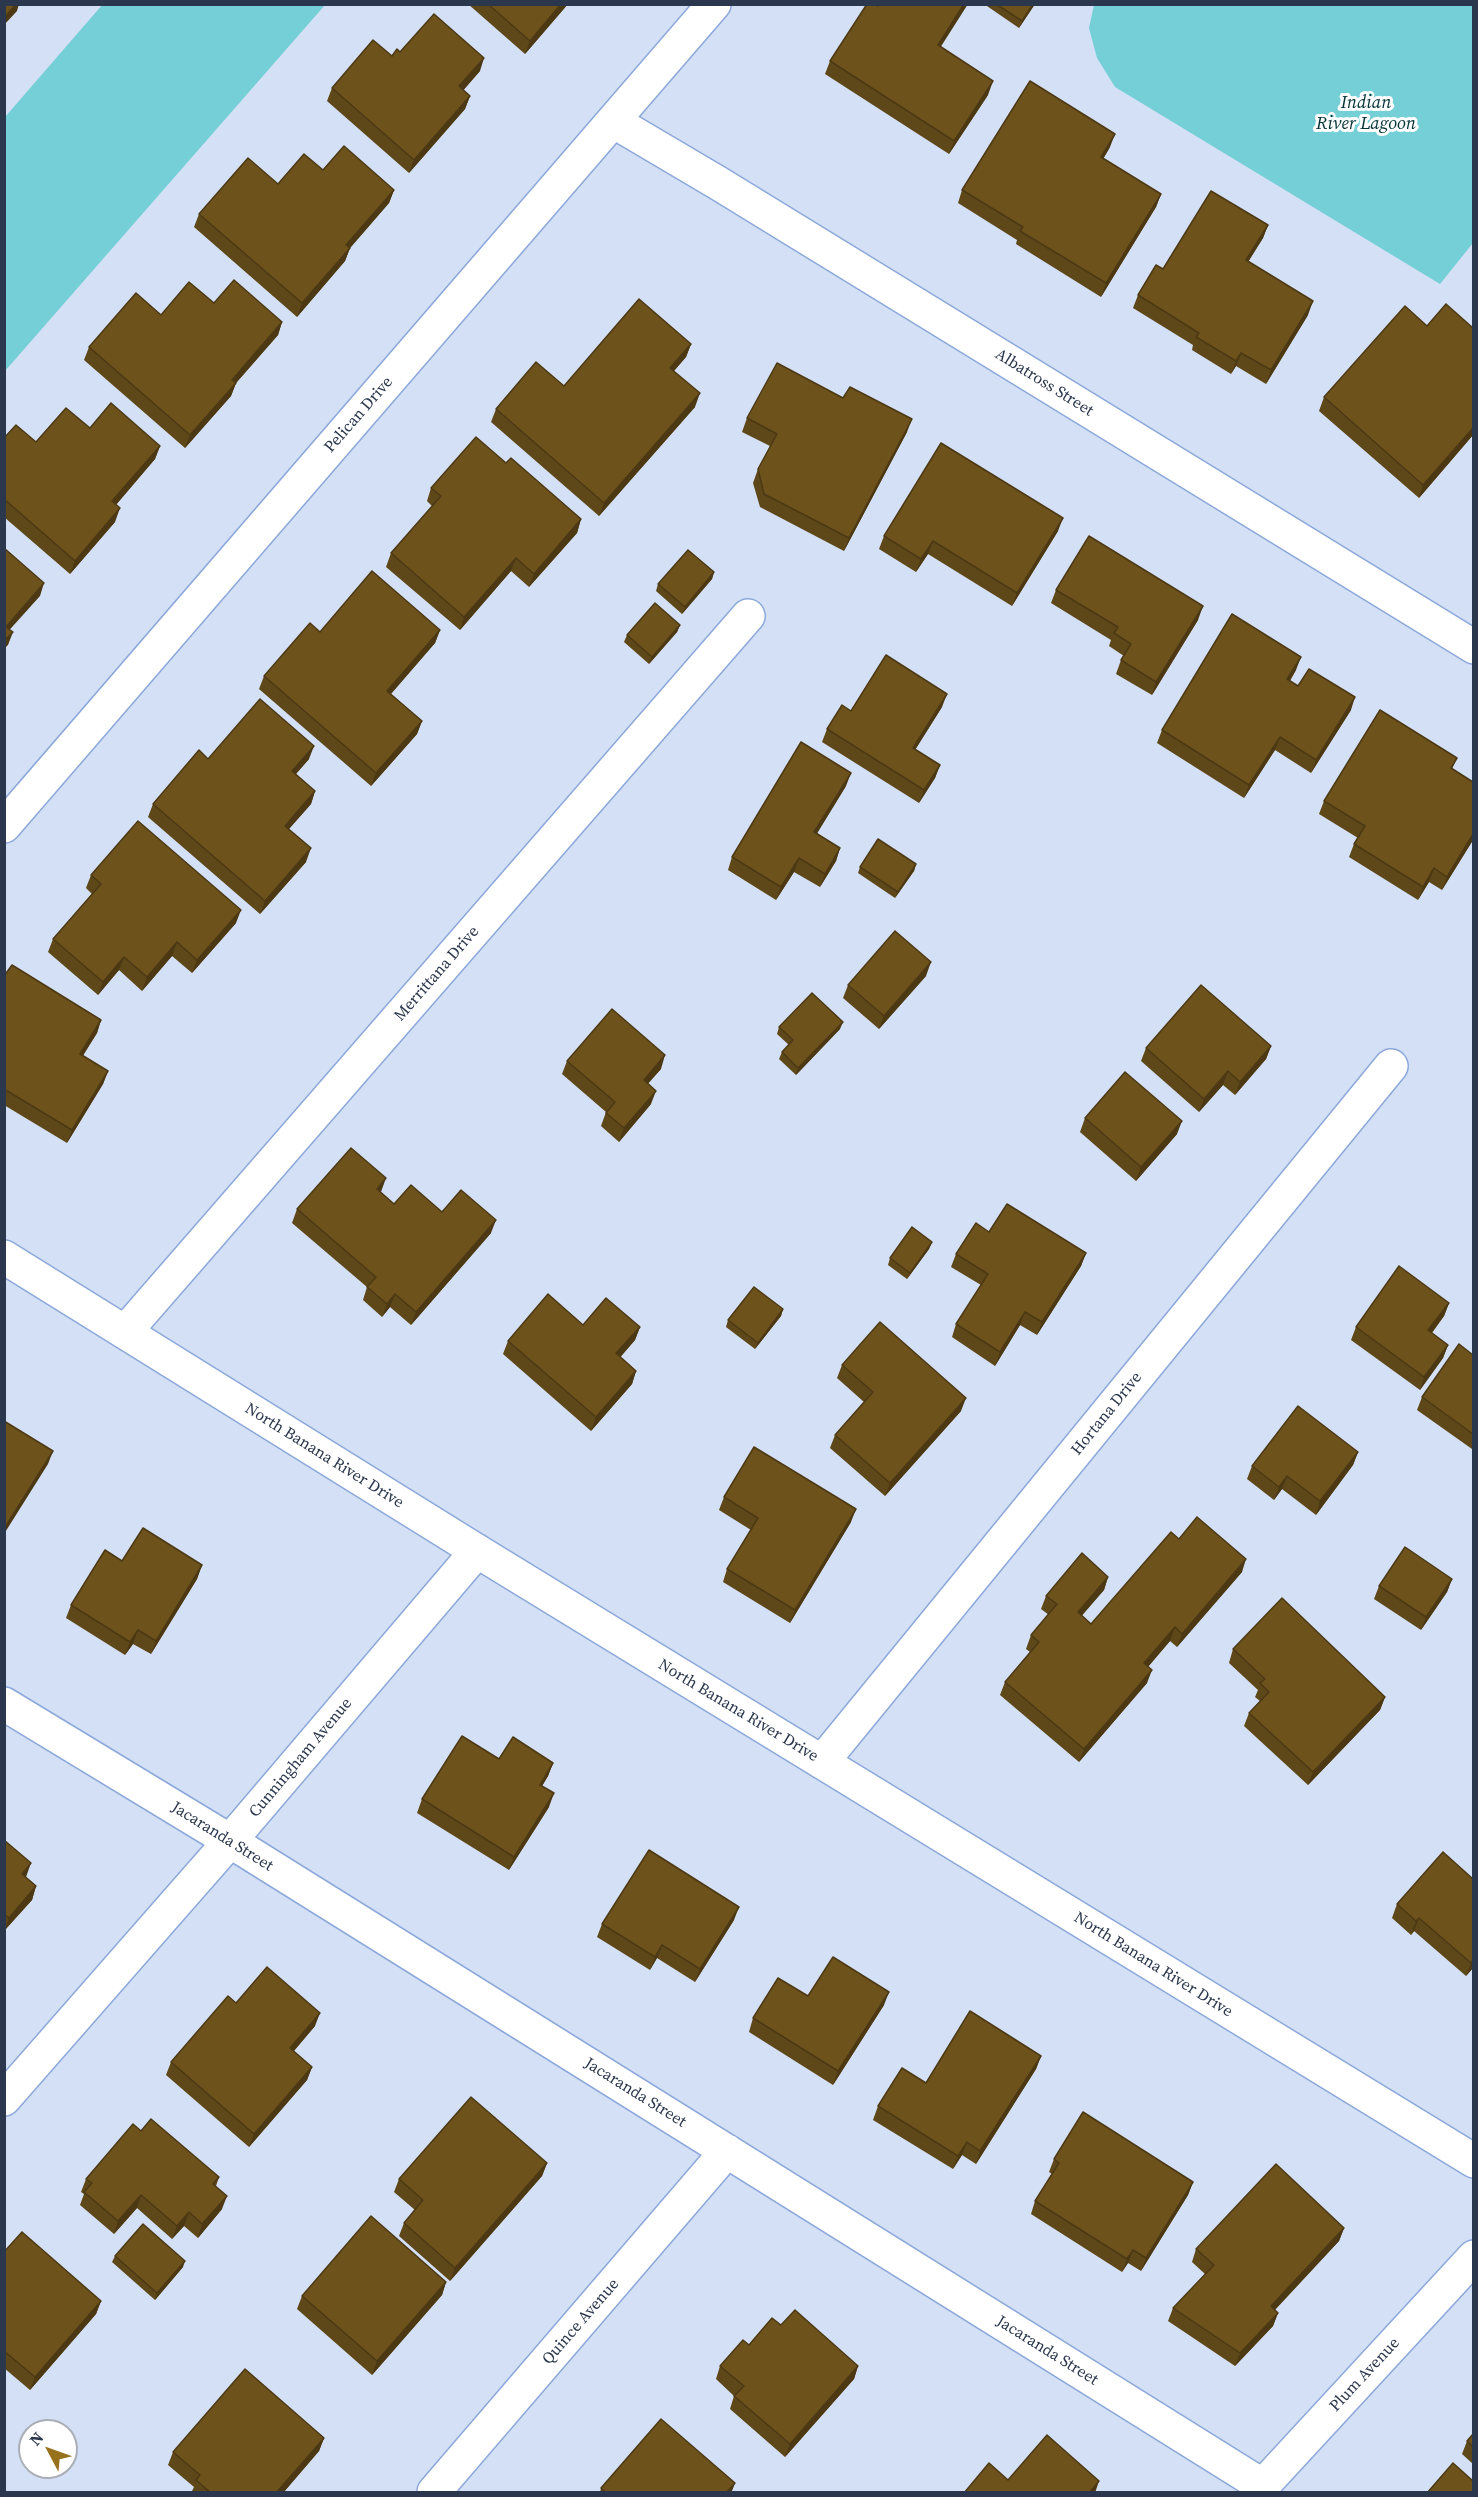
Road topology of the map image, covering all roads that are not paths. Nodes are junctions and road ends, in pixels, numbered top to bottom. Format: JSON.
{"nodes":[{"id":1,"x":714,"y":4,"type":"edge"},
{"id":2,"x":613,"y":121,"type":"junction"},
{"id":3,"x":748,"y":616,"type":"dead end"},
{"id":4,"x":1473,"y":647,"type":"edge"},
{"id":5,"x":4,"y":826,"type":"edge"},
{"id":6,"x":1391,"y":1066,"type":"dead end"},
{"id":7,"x":4,"y":1257,"type":"edge"},
{"id":8,"x":125,"y":1332,"type":"junction"},
{"id":9,"x":477,"y":1551,"type":"junction"},
{"id":10,"x":4,"y":1704,"type":"edge"},
{"id":11,"x":822,"y":1762,"type":"junction"},
{"id":12,"x":230,"y":1841,"type":"junction"},
{"id":13,"x":4,"y":2098,"type":"edge"},
{"id":14,"x":727,"y":2151,"type":"junction"},
{"id":15,"x":1473,"y":2161,"type":"edge"},
{"id":16,"x":1473,"y":2258,"type":"edge"},
{"id":17,"x":1260,"y":2489,"type":"edge"},
{"id":18,"x":434,"y":2493,"type":"edge"}],
"edges":[{"from":1,"to":2,"type":"street","name":"Pelican Drive"},
{"from":2,"to":4,"type":"street","name":"Albatross Street"},
{"from":2,"to":5,"type":"street","name":"Pelican Drive"},
{"from":3,"to":8,"type":"street","name":"Merrittana Drive"},
{"from":6,"to":11,"type":"street","name":"Hortana Drive"},
{"from":7,"to":8,"type":"street","name":"North Banana River Drive"},
{"from":8,"to":9,"type":"street","name":"North Banana River Drive"},
{"from":9,"to":11,"type":"street","name":"North Banana River Drive"},
{"from":9,"to":12,"type":"street","name":"Cunningham Avenue"},
{"from":10,"to":12,"type":"street","name":"Jacaranda Street"},
{"from":11,"to":15,"type":"street","name":"North Banana River Drive"},
{"from":12,"to":13,"type":"street","name":"Cunningham Avenue"},
{"from":12,"to":14,"type":"street","name":"Jacaranda Street"},
{"from":14,"to":17,"type":"street","name":"Jacaranda Street"},
{"from":14,"to":18,"type":"street","name":"Quince Avenue"},
{"from":16,"to":17,"type":"street","name":"Plum Avenue"}]}
